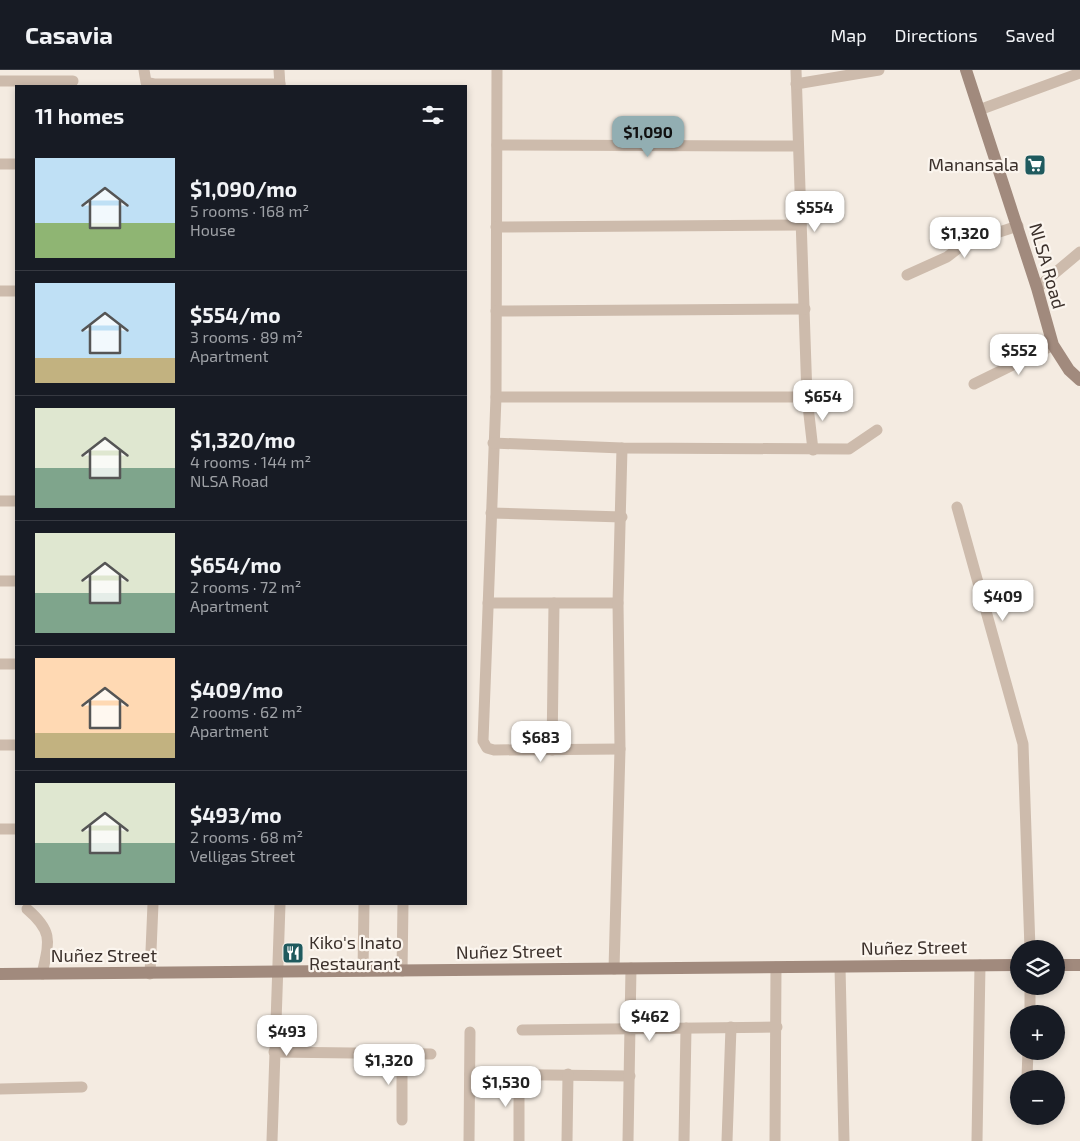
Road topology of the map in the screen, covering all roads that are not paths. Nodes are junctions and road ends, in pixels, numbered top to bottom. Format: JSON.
{"nodes":[{"id":1,"x":144,"y":70,"type":"edge"},
{"id":2,"x":279,"y":70,"type":"edge"},
{"id":3,"x":497,"y":70,"type":"edge"},
{"id":4,"x":796,"y":70,"type":"edge"},
{"id":5,"x":879,"y":70,"type":"edge"},
{"id":6,"x":966,"y":70,"type":"edge"},
{"id":7,"x":1080,"y":72,"type":"edge"},
{"id":8,"x":0,"y":81,"type":"edge"},
{"id":9,"x":73,"y":81,"type":"dead end"},
{"id":10,"x":796,"y":84,"type":"junction"},
{"id":11,"x":280,"y":85,"type":"edge"},
{"id":12,"x":979,"y":110,"type":"junction"},
{"id":13,"x":497,"y":145,"type":"junction"},
{"id":14,"x":798,"y":146,"type":"junction"},
{"id":15,"x":0,"y":164,"type":"edge"},
{"id":16,"x":15,"y":164,"type":"edge"},
{"id":17,"x":802,"y":225,"type":"junction"},
{"id":18,"x":1018,"y":226,"type":"junction"},
{"id":19,"x":496,"y":227,"type":"junction"},
{"id":20,"x":1079,"y":253,"type":"edge"},
{"id":21,"x":907,"y":275,"type":"dead end"},
{"id":22,"x":1038,"y":288,"type":"junction"},
{"id":23,"x":0,"y":291,"type":"edge"},
{"id":24,"x":15,"y":291,"type":"edge"},
{"id":25,"x":805,"y":309,"type":"junction"},
{"id":26,"x":496,"y":311,"type":"junction"},
{"id":27,"x":1053,"y":346,"type":"junction"},
{"id":28,"x":1080,"y":380,"type":"edge"},
{"id":29,"x":974,"y":384,"type":"dead end"},
{"id":30,"x":496,"y":397,"type":"junction"},
{"id":31,"x":807,"y":397,"type":"junction"},
{"id":32,"x":877,"y":430,"type":"dead end"},
{"id":33,"x":494,"y":443,"type":"junction"},
{"id":34,"x":622,"y":448,"type":"junction"},
{"id":35,"x":813,"y":450,"type":"junction"},
{"id":36,"x":0,"y":501,"type":"edge"},
{"id":37,"x":15,"y":501,"type":"edge"},
{"id":38,"x":957,"y":507,"type":"dead end"},
{"id":39,"x":491,"y":514,"type":"junction"},
{"id":40,"x":622,"y":517,"type":"junction"},
{"id":41,"x":0,"y":581,"type":"edge"},
{"id":42,"x":15,"y":581,"type":"edge"},
{"id":43,"x":488,"y":602,"type":"junction"},
{"id":44,"x":618,"y":603,"type":"junction"},
{"id":45,"x":554,"y":604,"type":"junction"},
{"id":46,"x":0,"y":664,"type":"edge"},
{"id":47,"x":15,"y":664,"type":"edge"},
{"id":48,"x":0,"y":745,"type":"edge"},
{"id":49,"x":15,"y":745,"type":"edge"},
{"id":50,"x":620,"y":749,"type":"junction"},
{"id":51,"x":552,"y":750,"type":"junction"},
{"id":52,"x":0,"y":829,"type":"edge"},
{"id":53,"x":15,"y":829,"type":"edge"},
{"id":54,"x":152,"y":905,"type":"edge"},
{"id":55,"x":280,"y":905,"type":"edge"},
{"id":56,"x":364,"y":905,"type":"edge"},
{"id":57,"x":403,"y":905,"type":"edge"},
{"id":58,"x":27,"y":909,"type":"dead end"},
{"id":59,"x":1030,"y":940,"type":"edge"},
{"id":60,"x":980,"y":965,"type":"junction"},
{"id":61,"x":1010,"y":965,"type":"edge"},
{"id":62,"x":1065,"y":965,"type":"edge"},
{"id":63,"x":1080,"y":965,"type":"edge"},
{"id":64,"x":776,"y":967,"type":"junction"},
{"id":65,"x":840,"y":967,"type":"junction"},
{"id":66,"x":631,"y":968,"type":"junction"},
{"id":67,"x":614,"y":969,"type":"junction"},
{"id":68,"x":363,"y":971,"type":"junction"},
{"id":69,"x":402,"y":971,"type":"junction"},
{"id":70,"x":276,"y":972,"type":"junction"},
{"id":71,"x":0,"y":974,"type":"edge"},
{"id":72,"x":42,"y":974,"type":"junction"},
{"id":73,"x":150,"y":974,"type":"junction"},
{"id":74,"x":777,"y":1027,"type":"junction"},
{"id":75,"x":686,"y":1028,"type":"junction"},
{"id":76,"x":731,"y":1028,"type":"junction"},
{"id":77,"x":630,"y":1029,"type":"junction"},
{"id":78,"x":522,"y":1030,"type":"dead end"},
{"id":79,"x":470,"y":1032,"type":"dead end"},
{"id":80,"x":274,"y":1052,"type":"junction"},
{"id":81,"x":402,"y":1052,"type":"junction"},
{"id":82,"x":431,"y":1054,"type":"dead end"},
{"id":83,"x":470,"y":1074,"type":"junction"},
{"id":84,"x":519,"y":1074,"type":"junction"},
{"id":85,"x":568,"y":1074,"type":"junction"},
{"id":86,"x":630,"y":1076,"type":"junction"},
{"id":87,"x":82,"y":1087,"type":"dead end"},
{"id":88,"x":0,"y":1088,"type":"edge"},
{"id":89,"x":402,"y":1120,"type":"dead end"},
{"id":90,"x":272,"y":1141,"type":"edge"},
{"id":91,"x":469,"y":1141,"type":"edge"},
{"id":92,"x":519,"y":1141,"type":"edge"},
{"id":93,"x":567,"y":1141,"type":"edge"},
{"id":94,"x":628,"y":1141,"type":"edge"},
{"id":95,"x":684,"y":1141,"type":"edge"},
{"id":96,"x":727,"y":1141,"type":"edge"},
{"id":97,"x":775,"y":1141,"type":"edge"},
{"id":98,"x":844,"y":1141,"type":"edge"},
{"id":99,"x":977,"y":1141,"type":"edge"}],
"edges":[{"from":1,"to":11,"type":"street"},
{"from":2,"to":11,"type":"street"},
{"from":3,"to":13,"type":"street"},
{"from":4,"to":10,"type":"street"},
{"from":5,"to":10,"type":"street"},
{"from":6,"to":12,"type":"street","name":"NLSA Road"},
{"from":7,"to":12,"type":"street"},
{"from":8,"to":9,"type":"street"},
{"from":10,"to":14,"type":"street"},
{"from":12,"to":18,"type":"street","name":"NLSA Road"},
{"from":13,"to":14,"type":"street"},
{"from":13,"to":19,"type":"street"},
{"from":14,"to":17,"type":"street"},
{"from":15,"to":16,"type":"street"},
{"from":17,"to":19,"type":"street"},
{"from":17,"to":25,"type":"street"},
{"from":18,"to":21,"type":"street"},
{"from":18,"to":22,"type":"street","name":"NLSA Road"},
{"from":19,"to":26,"type":"street"},
{"from":20,"to":22,"type":"street"},
{"from":22,"to":27,"type":"street","name":"NLSA Road"},
{"from":23,"to":24,"type":"street"},
{"from":25,"to":26,"type":"street"},
{"from":25,"to":31,"type":"street"},
{"from":26,"to":30,"type":"street"},
{"from":27,"to":28,"type":"street","name":"NLSA Road"},
{"from":27,"to":29,"type":"street"},
{"from":30,"to":31,"type":"street"},
{"from":30,"to":33,"type":"street"},
{"from":31,"to":35,"type":"street"},
{"from":32,"to":35,"type":"street"},
{"from":33,"to":34,"type":"street"},
{"from":33,"to":39,"type":"street"},
{"from":34,"to":35,"type":"street"},
{"from":34,"to":40,"type":"street"},
{"from":36,"to":37,"type":"street"},
{"from":38,"to":59,"type":"street"},
{"from":39,"to":40,"type":"street"},
{"from":39,"to":43,"type":"street"},
{"from":40,"to":44,"type":"street"},
{"from":41,"to":42,"type":"street"},
{"from":43,"to":45,"type":"street"},
{"from":43,"to":51,"type":"street"},
{"from":44,"to":45,"type":"street"},
{"from":44,"to":50,"type":"street"},
{"from":45,"to":51,"type":"street"},
{"from":46,"to":47,"type":"street"},
{"from":48,"to":49,"type":"street"},
{"from":50,"to":51,"type":"street"},
{"from":50,"to":67,"type":"street"},
{"from":52,"to":53,"type":"street"},
{"from":54,"to":73,"type":"street"},
{"from":55,"to":70,"type":"street"},
{"from":56,"to":68,"type":"street"},
{"from":57,"to":69,"type":"street"},
{"from":58,"to":72,"type":"street"},
{"from":60,"to":61,"type":"street","name":"Nuñez Street"},
{"from":60,"to":65,"type":"street","name":"Nuñez Street"},
{"from":60,"to":99,"type":"street"},
{"from":62,"to":63,"type":"street"},
{"from":64,"to":65,"type":"street","name":"Nuñez Street"},
{"from":64,"to":66,"type":"street","name":"Nuñez Street"},
{"from":64,"to":74,"type":"street"},
{"from":65,"to":98,"type":"street"},
{"from":66,"to":67,"type":"street","name":"Nuñez Street"},
{"from":66,"to":77,"type":"street"},
{"from":67,"to":69,"type":"street","name":"Nuñez Street"},
{"from":68,"to":69,"type":"street","name":"Nuñez Street"},
{"from":68,"to":70,"type":"street","name":"Nuñez Street"},
{"from":70,"to":73,"type":"street","name":"Nuñez Street"},
{"from":70,"to":80,"type":"street"},
{"from":71,"to":72,"type":"street","name":"Nuñez Street"},
{"from":72,"to":73,"type":"street","name":"Nuñez Street"},
{"from":74,"to":76,"type":"street"},
{"from":74,"to":97,"type":"street"},
{"from":75,"to":76,"type":"street"},
{"from":75,"to":77,"type":"street"},
{"from":75,"to":95,"type":"street"},
{"from":76,"to":96,"type":"street"},
{"from":77,"to":78,"type":"street"},
{"from":77,"to":86,"type":"street"},
{"from":79,"to":83,"type":"street"},
{"from":80,"to":81,"type":"street"},
{"from":80,"to":90,"type":"street"},
{"from":81,"to":82,"type":"street"},
{"from":81,"to":89,"type":"street"},
{"from":83,"to":84,"type":"street"},
{"from":83,"to":91,"type":"street"},
{"from":84,"to":85,"type":"street"},
{"from":84,"to":92,"type":"street"},
{"from":85,"to":86,"type":"street"},
{"from":85,"to":93,"type":"street"},
{"from":86,"to":94,"type":"street"},
{"from":87,"to":88,"type":"street"}]}
